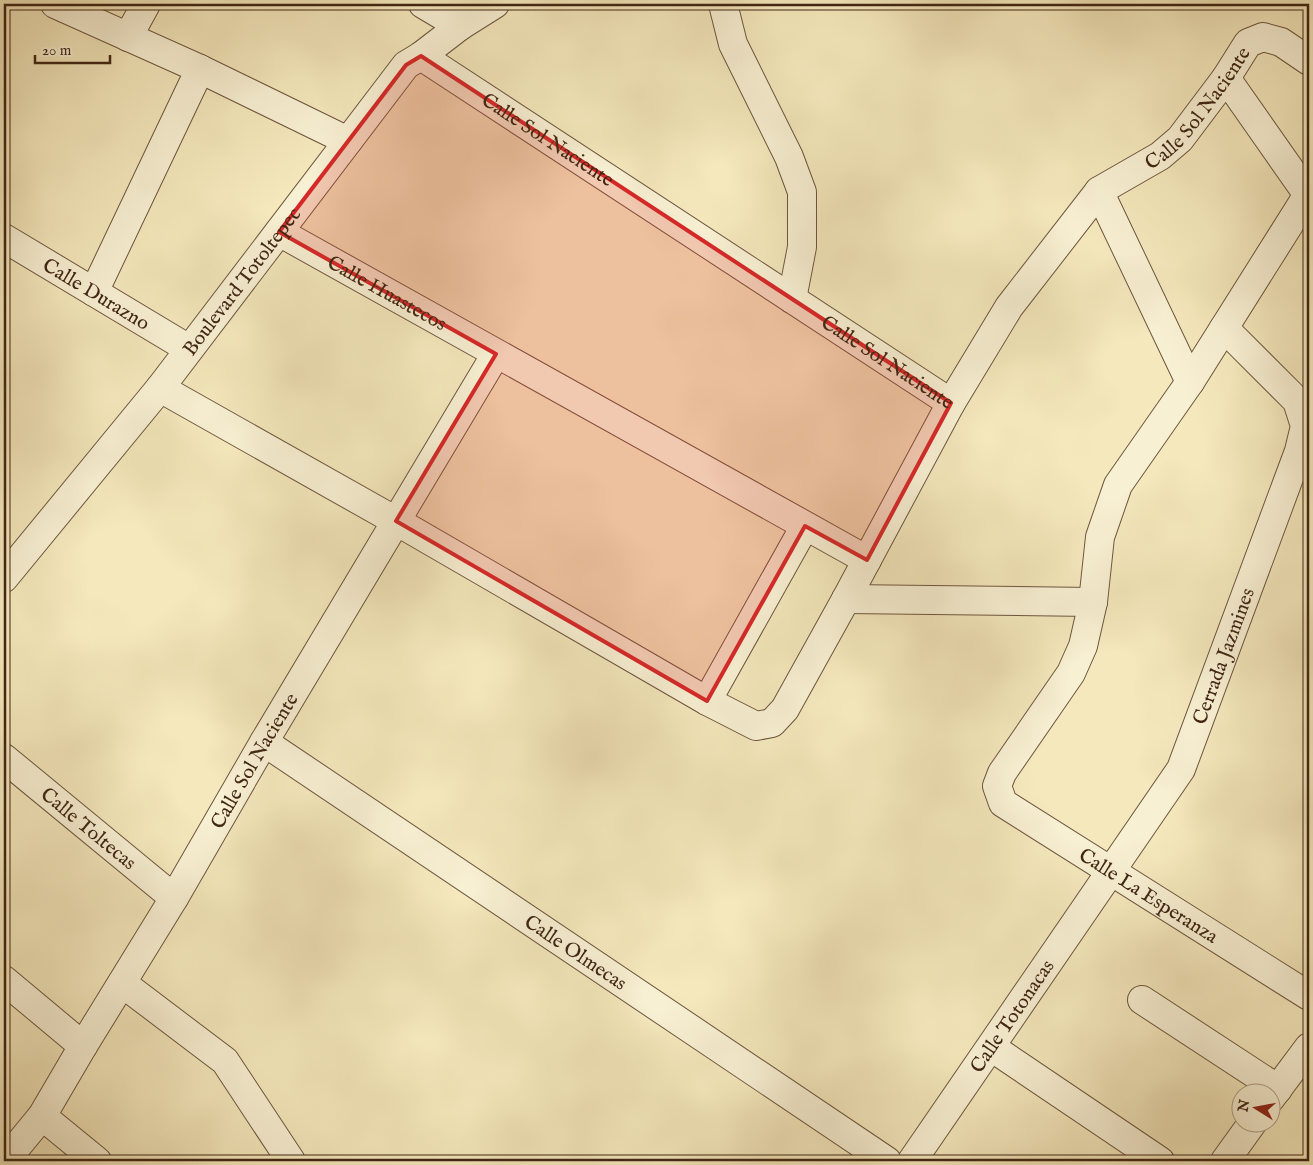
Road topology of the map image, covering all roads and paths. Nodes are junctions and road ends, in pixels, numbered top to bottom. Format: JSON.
{"nodes":[{"id":1,"x":55,"y":4,"type":"edge"},
{"id":2,"x":146,"y":4,"type":"edge"},
{"id":3,"x":423,"y":4,"type":"edge"},
{"id":4,"x":495,"y":4,"type":"edge"},
{"id":5,"x":723,"y":4,"type":"edge"},
{"id":6,"x":460,"y":26,"type":"junction"},
{"id":7,"x":128,"y":37,"type":"junction"},
{"id":8,"x":421,"y":56,"type":"junction"},
{"id":9,"x":1309,"y":61,"type":"edge"},
{"id":10,"x":200,"y":69,"type":"junction"},
{"id":11,"x":1226,"y":78,"type":"junction"},
{"id":12,"x":348,"y":141,"type":"junction"},
{"id":13,"x":1099,"y":190,"type":"junction"},
{"id":14,"x":1309,"y":194,"type":"edge"},
{"id":15,"x":279,"y":232,"type":"junction"},
{"id":16,"x":4,"y":238,"type":"edge"},
{"id":17,"x":94,"y":292,"type":"junction"},
{"id":18,"x":792,"y":299,"type":"junction"},
{"id":19,"x":1224,"y":328,"type":"junction"},
{"id":20,"x":189,"y":349,"type":"junction"},
{"id":21,"x":496,"y":354,"type":"junction"},
{"id":22,"x":1190,"y":382,"type":"junction"},
{"id":23,"x":160,"y":388,"type":"junction"},
{"id":24,"x":951,"y":403,"type":"junction"},
{"id":25,"x":396,"y":521,"type":"junction"},
{"id":26,"x":806,"y":526,"type":"junction"},
{"id":27,"x":867,"y":560,"type":"junction"},
{"id":28,"x":4,"y":578,"type":"edge"},
{"id":29,"x":846,"y":599,"type":"junction"},
{"id":30,"x":1093,"y":602,"type":"junction"},
{"id":31,"x":707,"y":701,"type":"junction"},
{"id":32,"x":264,"y":742,"type":"junction"},
{"id":33,"x":4,"y":758,"type":"edge"},
{"id":34,"x":1111,"y":871,"type":"junction"},
{"id":35,"x":174,"y":898,"type":"junction"},
{"id":36,"x":4,"y":980,"type":"edge"},
{"id":37,"x":122,"y":982,"type":"junction"},
{"id":38,"x":1309,"y":996,"type":"edge"},
{"id":39,"x":1142,"y":1000,"type":"dead end"},
{"id":40,"x":83,"y":1046,"type":"junction"},
{"id":41,"x":991,"y":1047,"type":"junction"},
{"id":42,"x":1304,"y":1064,"type":"edge"},
{"id":43,"x":1257,"y":1082,"type":"edge"},
{"id":44,"x":1280,"y":1088,"type":"edge"},
{"id":45,"x":42,"y":1116,"type":"junction"},
{"id":46,"x":1246,"y":1132,"type":"edge"},
{"id":47,"x":5,"y":1161,"type":"edge"},
{"id":48,"x":97,"y":1161,"type":"edge"},
{"id":49,"x":291,"y":1161,"type":"edge"},
{"id":50,"x":887,"y":1161,"type":"edge"},
{"id":51,"x":912,"y":1161,"type":"edge"},
{"id":52,"x":1160,"y":1161,"type":"edge"},
{"id":53,"x":1225,"y":1161,"type":"edge"}],
"edges":[{"from":1,"to":7,"type":"street"},
{"from":2,"to":7,"type":"street"},
{"from":3,"to":6,"type":"street"},
{"from":4,"to":6,"type":"street","name":"Boulevard Totoltepec"},
{"from":5,"to":18,"type":"street"},
{"from":6,"to":8,"type":"street","name":"Boulevard Totoltepec"},
{"from":7,"to":10,"type":"street"},
{"from":8,"to":12,"type":"street","name":"Boulevard Totoltepec"},
{"from":8,"to":18,"type":"street","name":"Calle Sol Naciente"},
{"from":9,"to":11,"type":"street","name":"Calle Sol Naciente"},
{"from":10,"to":12,"type":"street"},
{"from":10,"to":17,"type":"street"},
{"from":11,"to":13,"type":"street","name":"Calle Sol Naciente"},
{"from":11,"to":14,"type":"street"},
{"from":12,"to":15,"type":"street","name":"Boulevard Totoltepec"},
{"from":13,"to":22,"type":"street"},
{"from":13,"to":24,"type":"street","name":"Calle Sol Naciente"},
{"from":14,"to":19,"type":"street"},
{"from":15,"to":20,"type":"street","name":"Boulevard Totoltepec"},
{"from":15,"to":21,"type":"street","name":"Calle Huastecos"},
{"from":16,"to":17,"type":"street","name":"Calle Durazno"},
{"from":17,"to":20,"type":"street","name":"Calle Durazno"},
{"from":18,"to":24,"type":"street","name":"Calle Sol Naciente"},
{"from":19,"to":22,"type":"street"},
{"from":19,"to":34,"type":"street","name":"Cerrada Jazmines"},
{"from":20,"to":23,"type":"street","name":"Boulevard Totoltepec"},
{"from":21,"to":25,"type":"street","name":"Calle Sol Naciente"},
{"from":21,"to":26,"type":"street","name":"Calle Huastecos"},
{"from":22,"to":30,"type":"street"},
{"from":23,"to":25,"type":"street"},
{"from":23,"to":28,"type":"street","name":"Boulevard Totoltepec"},
{"from":24,"to":27,"type":"street"},
{"from":25,"to":31,"type":"street"},
{"from":25,"to":32,"type":"street","name":"Calle Sol Naciente"},
{"from":26,"to":27,"type":"street","name":"Calle Huastecos"},
{"from":26,"to":31,"type":"street"},
{"from":27,"to":29,"type":"street"},
{"from":29,"to":30,"type":"street"},
{"from":29,"to":31,"type":"street"},
{"from":30,"to":34,"type":"street","name":"Calle La Esperanza"},
{"from":32,"to":35,"type":"street","name":"Calle Sol Naciente"},
{"from":32,"to":50,"type":"street","name":"Calle Olmecas"},
{"from":33,"to":35,"type":"street","name":"Calle Toltecas"},
{"from":34,"to":38,"type":"street","name":"Calle La Esperanza"},
{"from":34,"to":41,"type":"street","name":"Calle Totonacas"},
{"from":35,"to":37,"type":"street","name":"Calle Sol Naciente"},
{"from":36,"to":40,"type":"street"},
{"from":37,"to":40,"type":"street","name":"Calle Sol Naciente"},
{"from":37,"to":49,"type":"street"},
{"from":39,"to":43,"type":"street"},
{"from":40,"to":45,"type":"street","name":"Calle Sol Naciente"},
{"from":41,"to":51,"type":"street","name":"Calle Totonacas"},
{"from":41,"to":52,"type":"street"},
{"from":42,"to":44,"type":"street"},
{"from":45,"to":47,"type":"street","name":"Calle Sol Naciente"},
{"from":45,"to":48,"type":"street"},
{"from":46,"to":53,"type":"street"}]}
